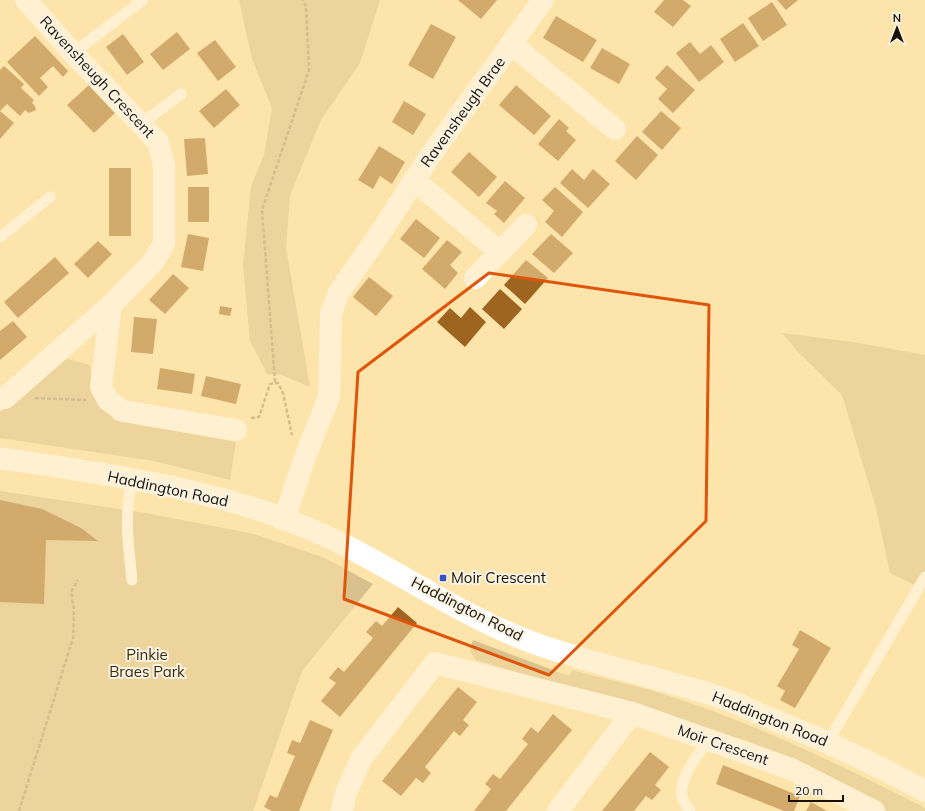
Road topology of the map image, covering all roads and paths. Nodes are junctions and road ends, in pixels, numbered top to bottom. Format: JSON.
{"nodes":[{"id":1,"x":26,"y":0,"type":"edge"},
{"id":2,"x":143,"y":0,"type":"edge"},
{"id":3,"x":303,"y":0,"type":"edge"},
{"id":4,"x":543,"y":0,"type":"edge"},
{"id":5,"x":511,"y":44,"type":"junction"},
{"id":6,"x":73,"y":53,"type":"junction"},
{"id":7,"x":181,"y":94,"type":"dead end"},
{"id":8,"x":141,"y":124,"type":"junction"},
{"id":9,"x":615,"y":129,"type":"dead end"},
{"id":10,"x":414,"y":180,"type":"junction"},
{"id":11,"x":50,"y":197,"type":"dead end"},
{"id":12,"x":526,"y":225,"type":"dead end"},
{"id":13,"x":0,"y":237,"type":"edge"},
{"id":14,"x":500,"y":252,"type":"junction"},
{"id":15,"x":475,"y":278,"type":"dead end"},
{"id":16,"x":111,"y":305,"type":"junction"},
{"id":17,"x":68,"y":342,"type":"junction"},
{"id":18,"x":105,"y":353,"type":"junction"},
{"id":19,"x":275,"y":382,"type":"junction"},
{"id":20,"x":2,"y":398,"type":"edge"},
{"id":21,"x":108,"y":400,"type":"junction"},
{"id":22,"x":236,"y":430,"type":"joint"},
{"id":23,"x":306,"y":457,"type":"junction"},
{"id":24,"x":0,"y":458,"type":"edge"},
{"id":25,"x":132,"y":479,"type":"junction"},
{"id":26,"x":284,"y":520,"type":"junction"},
{"id":27,"x":925,"y":577,"type":"edge"},
{"id":28,"x":78,"y":580,"type":"dead end"},
{"id":29,"x":132,"y":580,"type":"dead end"},
{"id":30,"x":632,"y":713,"type":"junction"},
{"id":31,"x":708,"y":740,"type":"junction"},
{"id":32,"x":828,"y":742,"type":"junction"},
{"id":33,"x":925,"y":791,"type":"edge"},
{"id":34,"x":19,"y":811,"type":"edge"},
{"id":35,"x":342,"y":811,"type":"edge"},
{"id":36,"x":558,"y":811,"type":"edge"},
{"id":37,"x":690,"y":811,"type":"edge"},
{"id":38,"x":874,"y":811,"type":"edge"}],
"edges":[{"from":1,"to":6,"type":"street","name":"Ravensheugh Crescent"},
{"from":2,"to":6,"type":"lane"},
{"from":3,"to":19,"type":"path"},
{"from":4,"to":5,"type":"street","name":"Ravensheugh Brae"},
{"from":5,"to":9,"type":"street","name":"Ravensheugh Brae"},
{"from":5,"to":10,"type":"street","name":"Ravensheugh Brae"},
{"from":6,"to":8,"type":"street","name":"Ravensheugh Crescent"},
{"from":7,"to":8,"type":"lane"},
{"from":8,"to":16,"type":"street","name":"Ravensheugh Crescent"},
{"from":10,"to":14,"type":"street","name":"Ravensheugh Brae"},
{"from":10,"to":23,"type":"street","name":"Ravensheugh Brae"},
{"from":11,"to":13,"type":"lane"},
{"from":12,"to":14,"type":"street"},
{"from":14,"to":15,"type":"street"},
{"from":16,"to":17,"type":"street","name":"Ravensheugh Crescent"},
{"from":16,"to":18,"type":"street"},
{"from":17,"to":18,"type":"street"},
{"from":17,"to":20,"type":"street","name":"Ravensheugh Crescent"},
{"from":18,"to":21,"type":"street"},
{"from":19,"to":22,"type":"path"},
{"from":19,"to":23,"type":"path"},
{"from":20,"to":21,"type":"path"},
{"from":21,"to":22,"type":"street"},
{"from":23,"to":26,"type":"street","name":"Ravensheugh Brae"},
{"from":24,"to":25,"type":"street","name":"Haddington Road"},
{"from":25,"to":26,"type":"street","name":"Haddington Road"},
{"from":25,"to":29,"type":"lane"},
{"from":26,"to":32,"type":"street","name":"Haddington Road"},
{"from":27,"to":32,"type":"lane"},
{"from":28,"to":34,"type":"path"},
{"from":30,"to":31,"type":"street","name":"Moir Crescent"},
{"from":30,"to":35,"type":"street","name":"Moir Crescent"},
{"from":30,"to":36,"type":"street"},
{"from":31,"to":37,"type":"lane"},
{"from":31,"to":38,"type":"street","name":"Moir Crescent"},
{"from":32,"to":33,"type":"street","name":"Haddington Road"}]}
